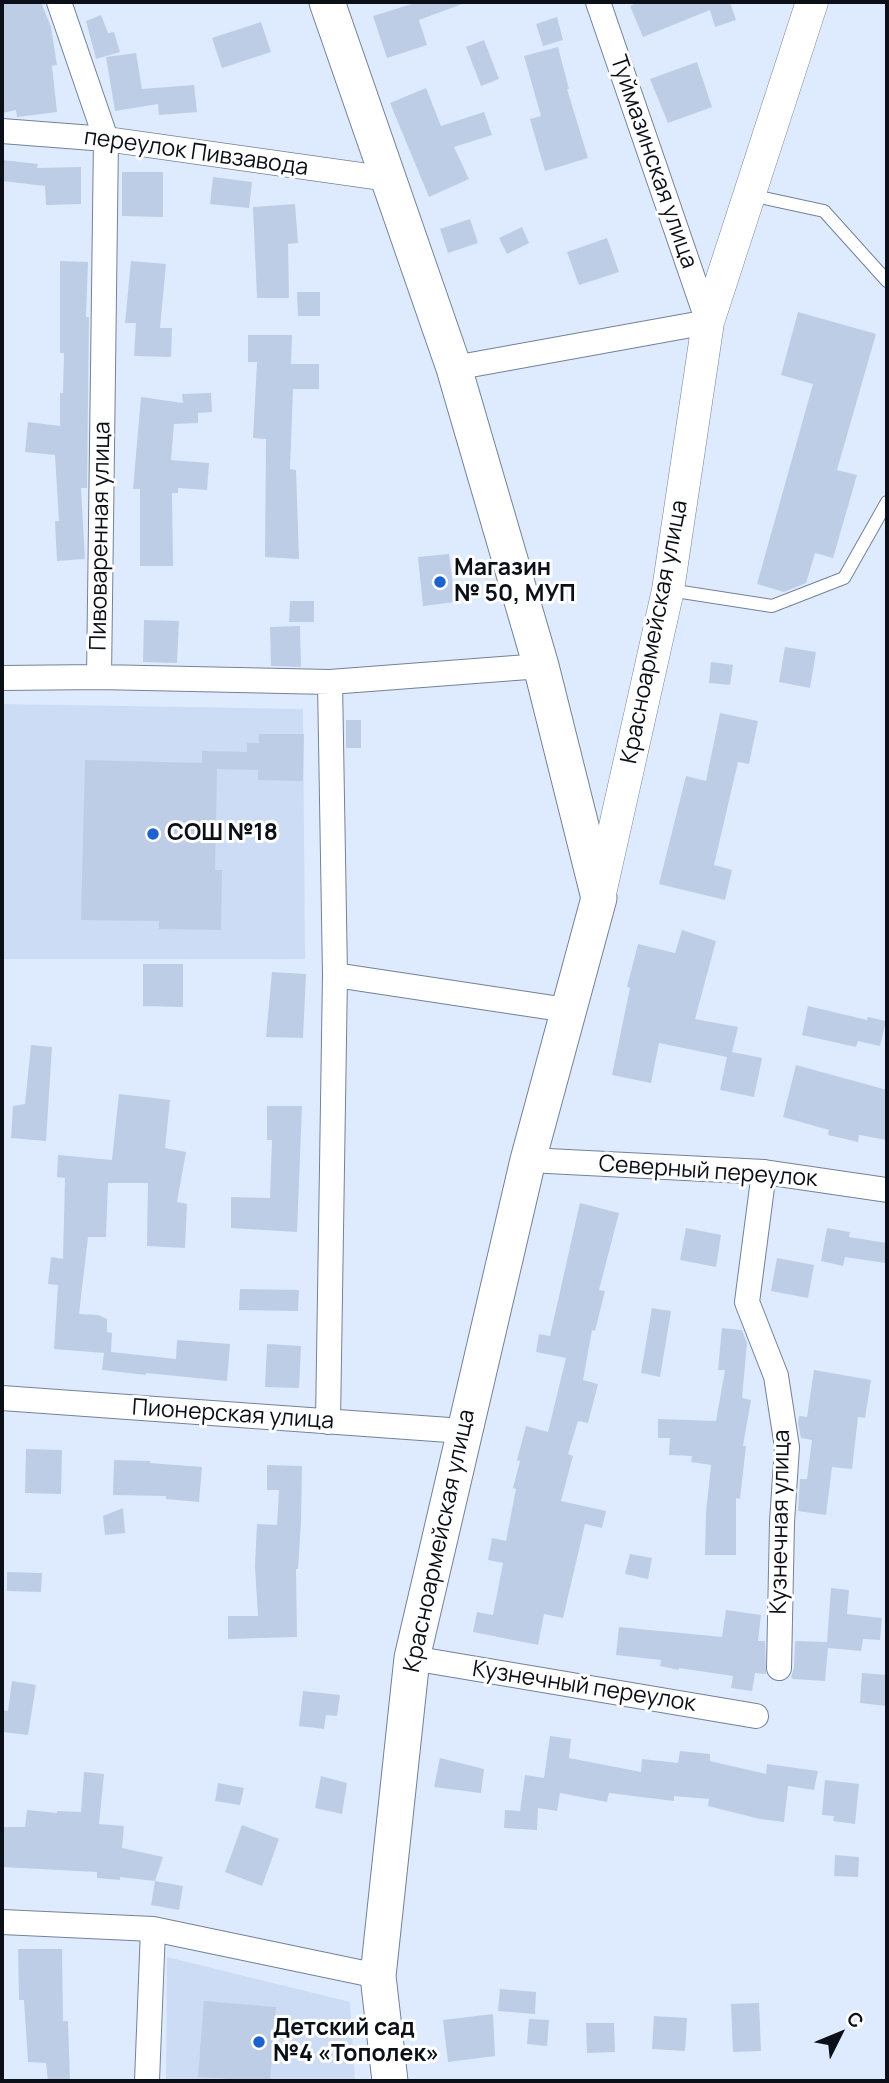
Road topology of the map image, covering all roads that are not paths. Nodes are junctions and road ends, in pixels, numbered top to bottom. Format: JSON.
{"nodes":[{"id":1,"x":59,"y":2,"type":"edge"},
{"id":2,"x":327,"y":2,"type":"edge"},
{"id":3,"x":598,"y":2,"type":"edge"},
{"id":4,"x":812,"y":2,"type":"edge"},
{"id":5,"x":2,"y":131,"type":"edge"},
{"id":6,"x":106,"y":139,"type":"junction"},
{"id":7,"x":389,"y":179,"type":"junction"},
{"id":8,"x":749,"y":195,"type":"junction"},
{"id":9,"x":887,"y":281,"type":"edge"},
{"id":10,"x":708,"y":322,"type":"junction"},
{"id":11,"x":454,"y":368,"type":"junction"},
{"id":12,"x":887,"y":502,"type":"edge"},
{"id":13,"x":668,"y":590,"type":"junction"},
{"id":14,"x":541,"y":666,"type":"junction"},
{"id":15,"x":99,"y":677,"type":"junction"},
{"id":16,"x":2,"y":678,"type":"edge"},
{"id":17,"x":330,"y":682,"type":"junction"},
{"id":18,"x":599,"y":898,"type":"junction"},
{"id":19,"x":335,"y":975,"type":"junction"},
{"id":20,"x":567,"y":1010,"type":"junction"},
{"id":21,"x":528,"y":1160,"type":"junction"},
{"id":22,"x":764,"y":1172,"type":"junction"},
{"id":23,"x":887,"y":1190,"type":"edge"},
{"id":24,"x":2,"y":1398,"type":"edge"},
{"id":25,"x":328,"y":1422,"type":"junction"},
{"id":26,"x":463,"y":1431,"type":"junction"},
{"id":27,"x":412,"y":1658,"type":"junction"},
{"id":28,"x":779,"y":1668,"type":"dead end"},
{"id":29,"x":756,"y":1716,"type":"dead end"},
{"id":30,"x":2,"y":1922,"type":"edge"},
{"id":31,"x":153,"y":1928,"type":"junction"},
{"id":32,"x":378,"y":1976,"type":"junction"},
{"id":33,"x":147,"y":2081,"type":"edge"},
{"id":34,"x":390,"y":2081,"type":"edge"}],
"edges":[{"from":1,"to":6,"type":"street","name":"Пивоваренная улица"},
{"from":2,"to":7,"type":"main road","name":"Красноармейская улица"},
{"from":3,"to":10,"type":"street","name":"Туймазинская улица"},
{"from":4,"to":8,"type":"street","name":"Красноармейская улица"},
{"from":5,"to":6,"type":"street","name":"переулок Пивзавода"},
{"from":6,"to":7,"type":"street","name":"переулок Пивзавода"},
{"from":6,"to":15,"type":"street","name":"Пивоваренная улица"},
{"from":7,"to":11,"type":"main road","name":"Красноармейская улица"},
{"from":8,"to":9,"type":"lane"},
{"from":8,"to":10,"type":"street","name":"Красноармейская улица"},
{"from":10,"to":11,"type":"street"},
{"from":10,"to":13,"type":"street","name":"Красноармейская улица"},
{"from":11,"to":14,"type":"main road","name":"Красноармейская улица"},
{"from":12,"to":13,"type":"lane"},
{"from":13,"to":18,"type":"street","name":"Красноармейская улица"},
{"from":14,"to":17,"type":"street","name":"Пивоваренная улица"},
{"from":14,"to":18,"type":"main road","name":"Красноармейская улица"},
{"from":15,"to":16,"type":"street"},
{"from":15,"to":17,"type":"street","name":"Пивоваренная улица"},
{"from":17,"to":19,"type":"street"},
{"from":18,"to":20,"type":"main road","name":"Красноармейская улица"},
{"from":19,"to":20,"type":"street"},
{"from":19,"to":25,"type":"street"},
{"from":20,"to":21,"type":"main road","name":"Красноармейская улица"},
{"from":21,"to":22,"type":"street","name":"Северный переулок"},
{"from":21,"to":26,"type":"main road","name":"Красноармейская улица"},
{"from":22,"to":23,"type":"street","name":"Северный переулок"},
{"from":22,"to":28,"type":"street","name":"Кузнечная улица"},
{"from":24,"to":25,"type":"street","name":"Пионерская улица"},
{"from":25,"to":26,"type":"street","name":"Пионерская улица"},
{"from":26,"to":27,"type":"main road","name":"Красноармейская улица"},
{"from":27,"to":29,"type":"street","name":"Кузнечный переулок"},
{"from":27,"to":32,"type":"main road","name":"Красноармейская улица"},
{"from":30,"to":31,"type":"street"},
{"from":31,"to":32,"type":"street"},
{"from":31,"to":33,"type":"street"},
{"from":32,"to":34,"type":"main road","name":"Красноармейская улица"}]}
